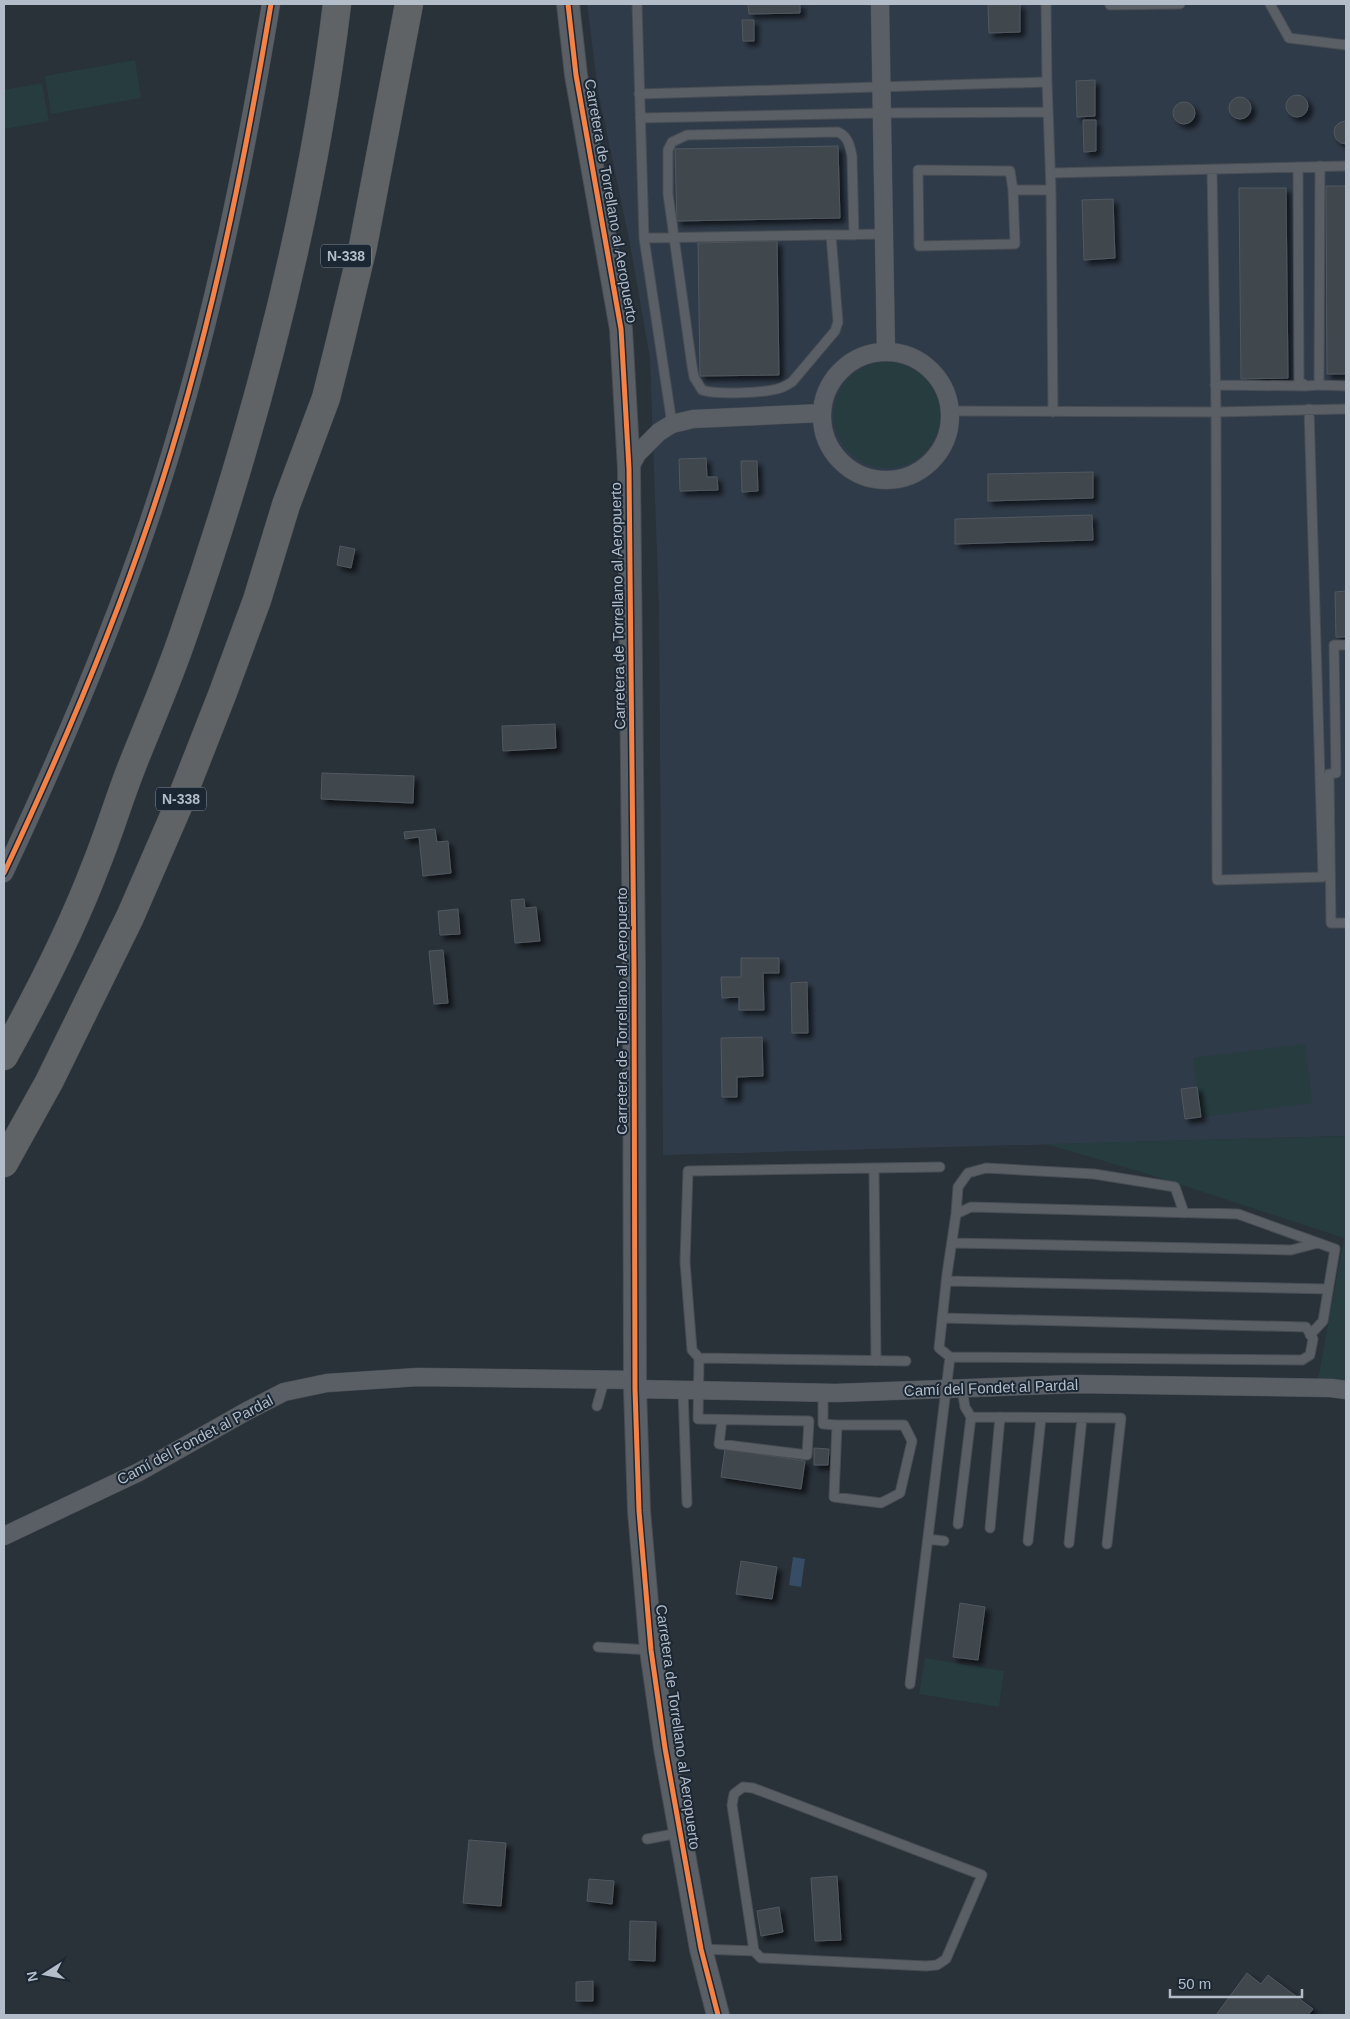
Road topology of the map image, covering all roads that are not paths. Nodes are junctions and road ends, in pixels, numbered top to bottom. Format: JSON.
{"nodes":[{"id":1,"x":271,"y":4,"type":"edge"},
{"id":2,"x":337,"y":4,"type":"edge"},
{"id":3,"x":389,"y":4,"type":"edge"},
{"id":4,"x":409,"y":4,"type":"edge"},
{"id":5,"x":568,"y":4,"type":"edge"},
{"id":6,"x":637,"y":4,"type":"edge"},
{"id":7,"x":880,"y":4,"type":"edge"},
{"id":8,"x":1046,"y":4,"type":"edge"},
{"id":9,"x":1110,"y":4,"type":"edge"},
{"id":10,"x":1180,"y":4,"type":"edge"},
{"id":11,"x":1270,"y":4,"type":"edge"},
{"id":12,"x":1346,"y":45,"type":"edge"},
{"id":13,"x":1047,"y":82,"type":"junction"},
{"id":14,"x":881,"y":87,"type":"junction"},
{"id":15,"x":639,"y":94,"type":"junction"},
{"id":16,"x":881,"y":112,"type":"junction"},
{"id":17,"x":1048,"y":112,"type":"junction"},
{"id":18,"x":640,"y":118,"type":"junction"},
{"id":19,"x":1320,"y":166,"type":"junction"},
{"id":20,"x":1346,"y":166,"type":"edge"},
{"id":21,"x":1298,"y":167,"type":"junction"},
{"id":22,"x":1212,"y":170,"type":"junction"},
{"id":23,"x":1051,"y":173,"type":"junction"},
{"id":24,"x":1014,"y":190,"type":"junction"},
{"id":25,"x":1052,"y":190,"type":"junction"},
{"id":26,"x":883,"y":234,"type":"junction"},
{"id":27,"x":831,"y":235,"type":"junction"},
{"id":28,"x":854,"y":235,"type":"junction"},
{"id":29,"x":673,"y":236,"type":"junction"},
{"id":30,"x":644,"y":238,"type":"junction"},
{"id":31,"x":886,"y":352,"type":"junction"},
{"id":32,"x":1215,"y":385,"type":"junction"},
{"id":33,"x":1318,"y":385,"type":"junction"},
{"id":34,"x":1306,"y":386,"type":"junction"},
{"id":35,"x":1346,"y":386,"type":"edge"},
{"id":36,"x":1309,"y":409,"type":"junction"},
{"id":37,"x":1346,"y":409,"type":"edge"},
{"id":38,"x":950,"y":411,"type":"junction"},
{"id":39,"x":1053,"y":412,"type":"junction"},
{"id":40,"x":1216,"y":412,"type":"junction"},
{"id":41,"x":822,"y":413,"type":"junction"},
{"id":42,"x":672,"y":424,"type":"junction"},
{"id":43,"x":630,"y":469,"type":"junction"},
{"id":44,"x":286,"y":505,"type":"junction"},
{"id":45,"x":1346,"y":645,"type":"edge"},
{"id":46,"x":117,"y":806,"type":"junction"},
{"id":47,"x":4,"y":873,"type":"edge"},
{"id":48,"x":1346,"y":923,"type":"edge"},
{"id":49,"x":4,"y":1016,"type":"edge"},
{"id":50,"x":4,"y":1056,"type":"edge"},
{"id":51,"x":4,"y":1163,"type":"edge"},
{"id":52,"x":940,"y":1167,"type":"dead end"},
{"id":53,"x":874,"y":1168,"type":"junction"},
{"id":54,"x":1184,"y":1213,"type":"junction"},
{"id":55,"x":956,"y":1214,"type":"junction"},
{"id":56,"x":952,"y":1243,"type":"junction"},
{"id":57,"x":1318,"y":1243,"type":"junction"},
{"id":58,"x":946,"y":1281,"type":"junction"},
{"id":59,"x":1328,"y":1289,"type":"junction"},
{"id":60,"x":942,"y":1318,"type":"junction"},
{"id":61,"x":1310,"y":1335,"type":"junction"},
{"id":62,"x":950,"y":1357,"type":"junction"},
{"id":63,"x":699,"y":1358,"type":"junction"},
{"id":64,"x":876,"y":1361,"type":"junction"},
{"id":65,"x":906,"y":1361,"type":"dead end"},
{"id":66,"x":604,"y":1381,"type":"junction"},
{"id":67,"x":635,"y":1385,"type":"junction"},
{"id":68,"x":954,"y":1389,"type":"junction"},
{"id":69,"x":690,"y":1390,"type":"junction"},
{"id":70,"x":1346,"y":1390,"type":"edge"},
{"id":71,"x":823,"y":1393,"type":"junction"},
{"id":72,"x":598,"y":1406,"type":"dead end"},
{"id":73,"x":971,"y":1417,"type":"junction"},
{"id":74,"x":1000,"y":1418,"type":"junction"},
{"id":75,"x":1041,"y":1418,"type":"junction"},
{"id":76,"x":1082,"y":1418,"type":"junction"},
{"id":77,"x":722,"y":1420,"type":"junction"},
{"id":78,"x":837,"y":1425,"type":"junction"},
{"id":79,"x":687,"y":1503,"type":"dead end"},
{"id":80,"x":958,"y":1524,"type":"dead end"},
{"id":81,"x":990,"y":1528,"type":"dead end"},
{"id":82,"x":4,"y":1536,"type":"edge"},
{"id":83,"x":928,"y":1539,"type":"junction"},
{"id":84,"x":944,"y":1541,"type":"dead end"},
{"id":85,"x":1028,"y":1541,"type":"dead end"},
{"id":86,"x":1069,"y":1543,"type":"dead end"},
{"id":87,"x":1107,"y":1544,"type":"dead end"},
{"id":88,"x":598,"y":1647,"type":"dead end"},
{"id":89,"x":651,"y":1650,"type":"junction"},
{"id":90,"x":910,"y":1684,"type":"dead end"},
{"id":91,"x":680,"y":1833,"type":"junction"},
{"id":92,"x":647,"y":1839,"type":"dead end"},
{"id":93,"x":701,"y":1949,"type":"junction"},
{"id":94,"x":754,"y":1951,"type":"junction"},
{"id":95,"x":718,"y":2015,"type":"edge"}],
"edges":[{"from":1,"to":47,"type":"street"},
{"from":2,"to":46,"type":"highway"},
{"from":3,"to":44,"type":"highway","number":"N-338"},
{"from":4,"to":44,"type":"highway"},
{"from":5,"to":43,"type":"street","name":"Carretera de Torrellano al Aeropuerto"},
{"from":6,"to":15,"type":"lane"},
{"from":7,"to":14,"type":"street"},
{"from":8,"to":13,"type":"lane"},
{"from":9,"to":10,"type":"lane"},
{"from":11,"to":12,"type":"lane"},
{"from":13,"to":14,"type":"lane"},
{"from":13,"to":17,"type":"lane"},
{"from":14,"to":15,"type":"lane"},
{"from":14,"to":16,"type":"street"},
{"from":15,"to":18,"type":"lane"},
{"from":16,"to":17,"type":"lane"},
{"from":16,"to":18,"type":"lane"},
{"from":16,"to":26,"type":"street"},
{"from":17,"to":23,"type":"lane"},
{"from":18,"to":30,"type":"lane"},
{"from":19,"to":20,"type":"lane"},
{"from":19,"to":21,"type":"lane"},
{"from":19,"to":33,"type":"lane"},
{"from":21,"to":22,"type":"lane"},
{"from":21,"to":34,"type":"lane"},
{"from":22,"to":23,"type":"lane"},
{"from":22,"to":32,"type":"lane"},
{"from":23,"to":25,"type":"lane"},
{"from":24,"to":24,"type":"lane"},
{"from":24,"to":25,"type":"lane"},
{"from":25,"to":39,"type":"lane"},
{"from":26,"to":28,"type":"lane"},
{"from":26,"to":31,"type":"street"},
{"from":27,"to":28,"type":"lane"},
{"from":27,"to":29,"type":"lane"},
{"from":27,"to":29,"type":"lane"},
{"from":28,"to":29,"type":"lane"},
{"from":29,"to":30,"type":"lane"},
{"from":30,"to":42,"type":"lane"},
{"from":31,"to":38,"type":"street"},
{"from":31,"to":41,"type":"street"},
{"from":32,"to":34,"type":"lane"},
{"from":32,"to":40,"type":"lane"},
{"from":33,"to":34,"type":"lane"},
{"from":33,"to":35,"type":"lane"},
{"from":36,"to":37,"type":"lane"},
{"from":36,"to":40,"type":"lane"},
{"from":36,"to":40,"type":"lane"},
{"from":38,"to":39,"type":"lane"},
{"from":38,"to":41,"type":"street"},
{"from":39,"to":40,"type":"lane"},
{"from":41,"to":42,"type":"street"},
{"from":42,"to":43,"type":"street"},
{"from":43,"to":67,"type":"street","name":"Carretera de Torrellano al Aeropuerto"},
{"from":44,"to":51,"type":"highway","number":"N-338"},
{"from":45,"to":48,"type":"lane"},
{"from":46,"to":49,"type":"highway"},
{"from":46,"to":50,"type":"highway"},
{"from":52,"to":53,"type":"lane"},
{"from":53,"to":63,"type":"lane"},
{"from":53,"to":64,"type":"lane"},
{"from":54,"to":55,"type":"lane"},
{"from":54,"to":55,"type":"lane"},
{"from":54,"to":57,"type":"lane"},
{"from":55,"to":56,"type":"lane"},
{"from":56,"to":57,"type":"lane"},
{"from":56,"to":58,"type":"lane"},
{"from":57,"to":59,"type":"lane"},
{"from":58,"to":59,"type":"lane"},
{"from":58,"to":60,"type":"lane"},
{"from":59,"to":61,"type":"lane"},
{"from":60,"to":61,"type":"lane"},
{"from":60,"to":62,"type":"lane"},
{"from":61,"to":62,"type":"lane"},
{"from":62,"to":68,"type":"lane"},
{"from":63,"to":64,"type":"lane"},
{"from":63,"to":69,"type":"lane"},
{"from":64,"to":65,"type":"lane"},
{"from":66,"to":67,"type":"street","name":"Camí del Fondet al Pardal"},
{"from":66,"to":72,"type":"lane"},
{"from":66,"to":82,"type":"street","name":"Camí del Fondet al Pardal"},
{"from":67,"to":69,"type":"street","name":"Camí del Fondet al Pardal"},
{"from":67,"to":89,"type":"street","name":"Carretera de Torrellano al Aeropuerto"},
{"from":68,"to":70,"type":"street","name":"Camí del Fondet al Pardal"},
{"from":68,"to":71,"type":"street","name":"Camí del Fondet al Pardal"},
{"from":68,"to":73,"type":"lane"},
{"from":68,"to":83,"type":"lane"},
{"from":69,"to":71,"type":"street","name":"Camí del Fondet al Pardal"},
{"from":69,"to":77,"type":"lane"},
{"from":69,"to":79,"type":"lane"},
{"from":71,"to":78,"type":"lane"},
{"from":73,"to":74,"type":"lane"},
{"from":73,"to":80,"type":"lane"},
{"from":74,"to":75,"type":"lane"},
{"from":74,"to":81,"type":"lane"},
{"from":75,"to":76,"type":"lane"},
{"from":75,"to":85,"type":"lane"},
{"from":76,"to":86,"type":"lane"},
{"from":76,"to":87,"type":"lane"},
{"from":77,"to":77,"type":"lane"},
{"from":78,"to":78,"type":"lane"},
{"from":83,"to":84,"type":"lane"},
{"from":83,"to":90,"type":"lane"},
{"from":88,"to":89,"type":"lane"},
{"from":89,"to":91,"type":"street","name":"Carretera de Torrellano al Aeropuerto"},
{"from":91,"to":92,"type":"lane"},
{"from":91,"to":93,"type":"street","name":"Carretera de Torrellano al Aeropuerto"},
{"from":93,"to":94,"type":"lane"},
{"from":93,"to":95,"type":"street","name":"Carretera de Torrellano al Aeropuerto"},
{"from":94,"to":94,"type":"lane"}]}
